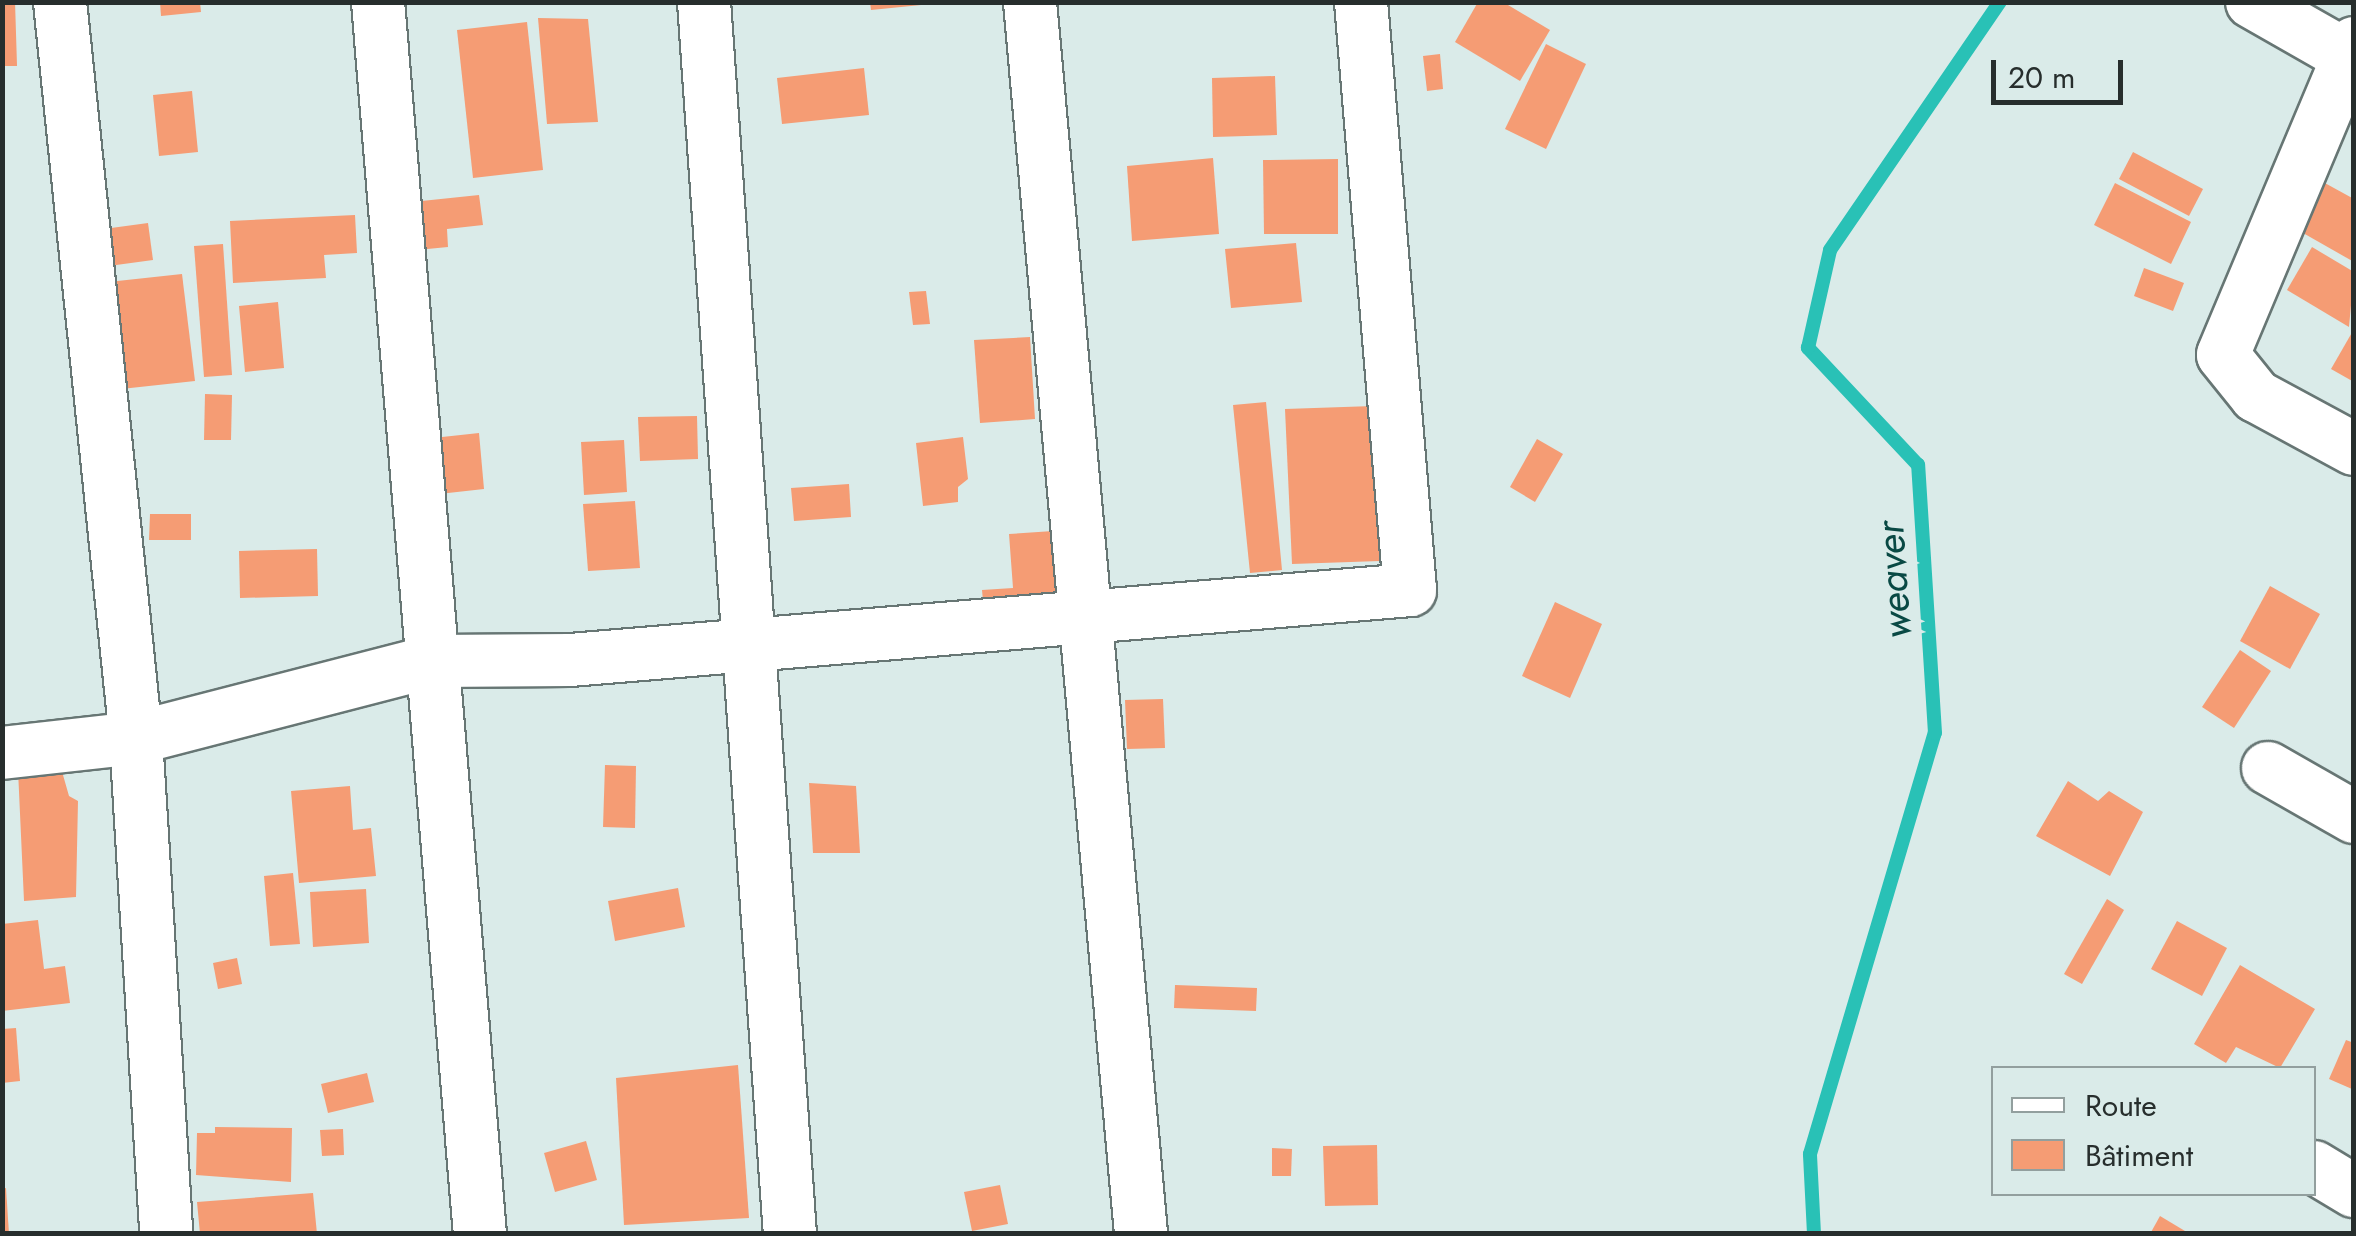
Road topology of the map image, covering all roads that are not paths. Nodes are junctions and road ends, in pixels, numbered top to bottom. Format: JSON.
{"nodes":[{"id":1,"x":60,"y":2,"type":"edge"},
{"id":2,"x":378,"y":2,"type":"edge"},
{"id":3,"x":704,"y":2,"type":"edge"},
{"id":4,"x":1030,"y":2,"type":"edge"},
{"id":5,"x":1361,"y":2,"type":"edge"},
{"id":6,"x":2252,"y":2,"type":"edge"},
{"id":7,"x":2351,"y":53,"type":"edge"},
{"id":8,"x":2354,"y":449,"type":"edge"},
{"id":9,"x":1083,"y":618,"type":"junction"},
{"id":10,"x":753,"y":645,"type":"junction"},
{"id":11,"x":434,"y":661,"type":"junction"},
{"id":12,"x":136,"y":738,"type":"junction"},
{"id":13,"x":2,"y":753,"type":"edge"},
{"id":14,"x":2268,"y":768,"type":"dead end"},
{"id":15,"x":2354,"y":818,"type":"edge"},
{"id":16,"x":2316,"y":1168,"type":"edge"},
{"id":17,"x":2354,"y":1191,"type":"edge"},
{"id":18,"x":166,"y":1234,"type":"edge"},
{"id":19,"x":480,"y":1234,"type":"edge"},
{"id":20,"x":790,"y":1234,"type":"edge"},
{"id":21,"x":1141,"y":1234,"type":"edge"}],
"edges":[{"from":1,"to":12,"type":"street"},
{"from":2,"to":11,"type":"street"},
{"from":3,"to":10,"type":"street"},
{"from":4,"to":9,"type":"street"},
{"from":5,"to":9,"type":"street"},
{"from":6,"to":7,"type":"street"},
{"from":7,"to":8,"type":"street"},
{"from":9,"to":10,"type":"street"},
{"from":9,"to":21,"type":"street"},
{"from":10,"to":11,"type":"street"},
{"from":10,"to":20,"type":"street"},
{"from":11,"to":12,"type":"street"},
{"from":11,"to":19,"type":"street"},
{"from":12,"to":13,"type":"street"},
{"from":12,"to":18,"type":"street"},
{"from":14,"to":15,"type":"street"},
{"from":16,"to":17,"type":"street"}]}
